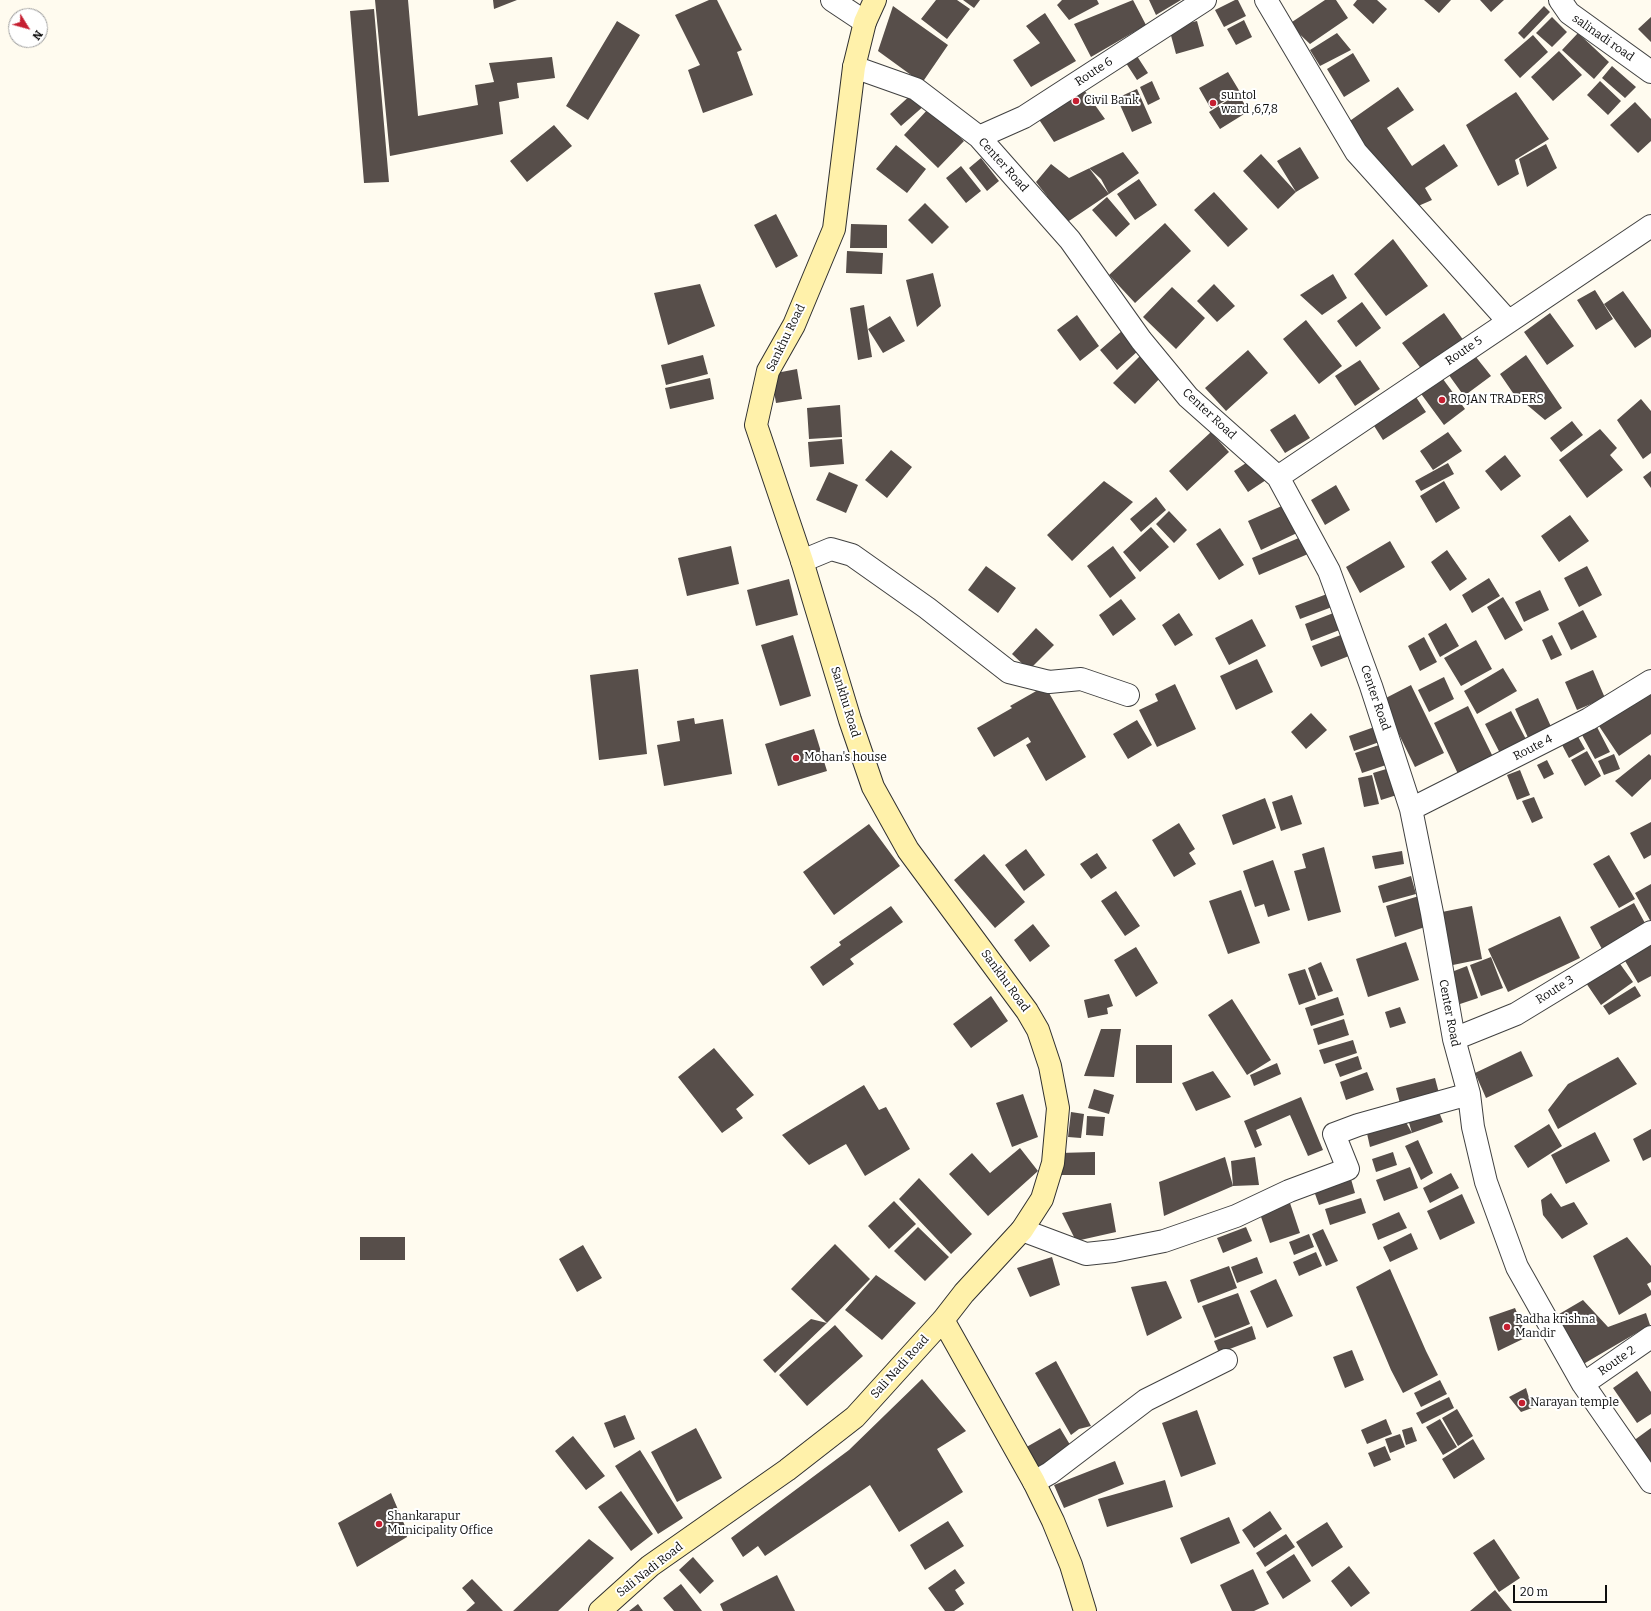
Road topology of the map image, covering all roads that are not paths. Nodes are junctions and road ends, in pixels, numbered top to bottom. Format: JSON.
{"nodes":[{"id":1,"x":832,"y":0,"type":"edge"},
{"id":2,"x":876,"y":0,"type":"edge"},
{"id":3,"x":1205,"y":0,"type":"edge"},
{"id":4,"x":1266,"y":0,"type":"edge"},
{"id":5,"x":1560,"y":0,"type":"edge"},
{"id":6,"x":865,"y":22,"type":"junction"},
{"id":7,"x":854,"y":67,"type":"junction"},
{"id":8,"x":1651,"y":72,"type":"edge"},
{"id":9,"x":979,"y":137,"type":"junction"},
{"id":10,"x":1651,"y":226,"type":"edge"},
{"id":11,"x":1508,"y":322,"type":"junction"},
{"id":12,"x":1278,"y":477,"type":"junction"},
{"id":13,"x":802,"y":561,"type":"junction"},
{"id":14,"x":1651,"y":681,"type":"edge"},
{"id":15,"x":1128,"y":694,"type":"dead end"},
{"id":16,"x":1411,"y":809,"type":"junction"},
{"id":17,"x":1651,"y":932,"type":"edge"},
{"id":18,"x":1454,"y":1039,"type":"junction"},
{"id":19,"x":1469,"y":1094,"type":"junction"},
{"id":20,"x":1022,"y":1230,"type":"junction"},
{"id":21,"x":943,"y":1320,"type":"junction"},
{"id":22,"x":1651,"y":1337,"type":"edge"},
{"id":23,"x":1226,"y":1360,"type":"dead end"},
{"id":24,"x":1583,"y":1384,"type":"junction"},
{"id":25,"x":1034,"y":1482,"type":"junction"},
{"id":26,"x":1651,"y":1482,"type":"edge"},
{"id":27,"x":600,"y":1611,"type":"edge"},
{"id":28,"x":1085,"y":1611,"type":"edge"}],
"edges":[{"from":1,"to":6,"type":"street"},
{"from":2,"to":6,"type":"main road","name":"Sankhu Road"},
{"from":3,"to":9,"type":"street","name":"Route 6"},
{"from":4,"to":11,"type":"street"},
{"from":5,"to":8,"type":"street","name":"salinadi road"},
{"from":6,"to":7,"type":"main road","name":"Sankhu Road"},
{"from":7,"to":9,"type":"street","name":"Center Road"},
{"from":7,"to":13,"type":"main road","name":"Sankhu Road"},
{"from":9,"to":12,"type":"street","name":"Center Road"},
{"from":10,"to":11,"type":"street","name":"Route 5"},
{"from":11,"to":12,"type":"street","name":"Route 5"},
{"from":12,"to":16,"type":"street","name":"Center Road"},
{"from":13,"to":15,"type":"street"},
{"from":13,"to":20,"type":"main road","name":"Sankhu Road"},
{"from":14,"to":16,"type":"street","name":"Route 4"},
{"from":16,"to":18,"type":"street","name":"Center Road"},
{"from":17,"to":18,"type":"street","name":"Route 3"},
{"from":18,"to":19,"type":"street","name":"Center Road"},
{"from":19,"to":20,"type":"street"},
{"from":19,"to":24,"type":"street","name":"Center Road"},
{"from":20,"to":21,"type":"main road","name":"Sankhu Road"},
{"from":21,"to":25,"type":"main road"},
{"from":21,"to":27,"type":"main road","name":"Sali Nadi Road"},
{"from":22,"to":24,"type":"street","name":"Route 2"},
{"from":23,"to":25,"type":"street"},
{"from":24,"to":26,"type":"street","name":"Center Road"},
{"from":25,"to":28,"type":"main road"}]}
